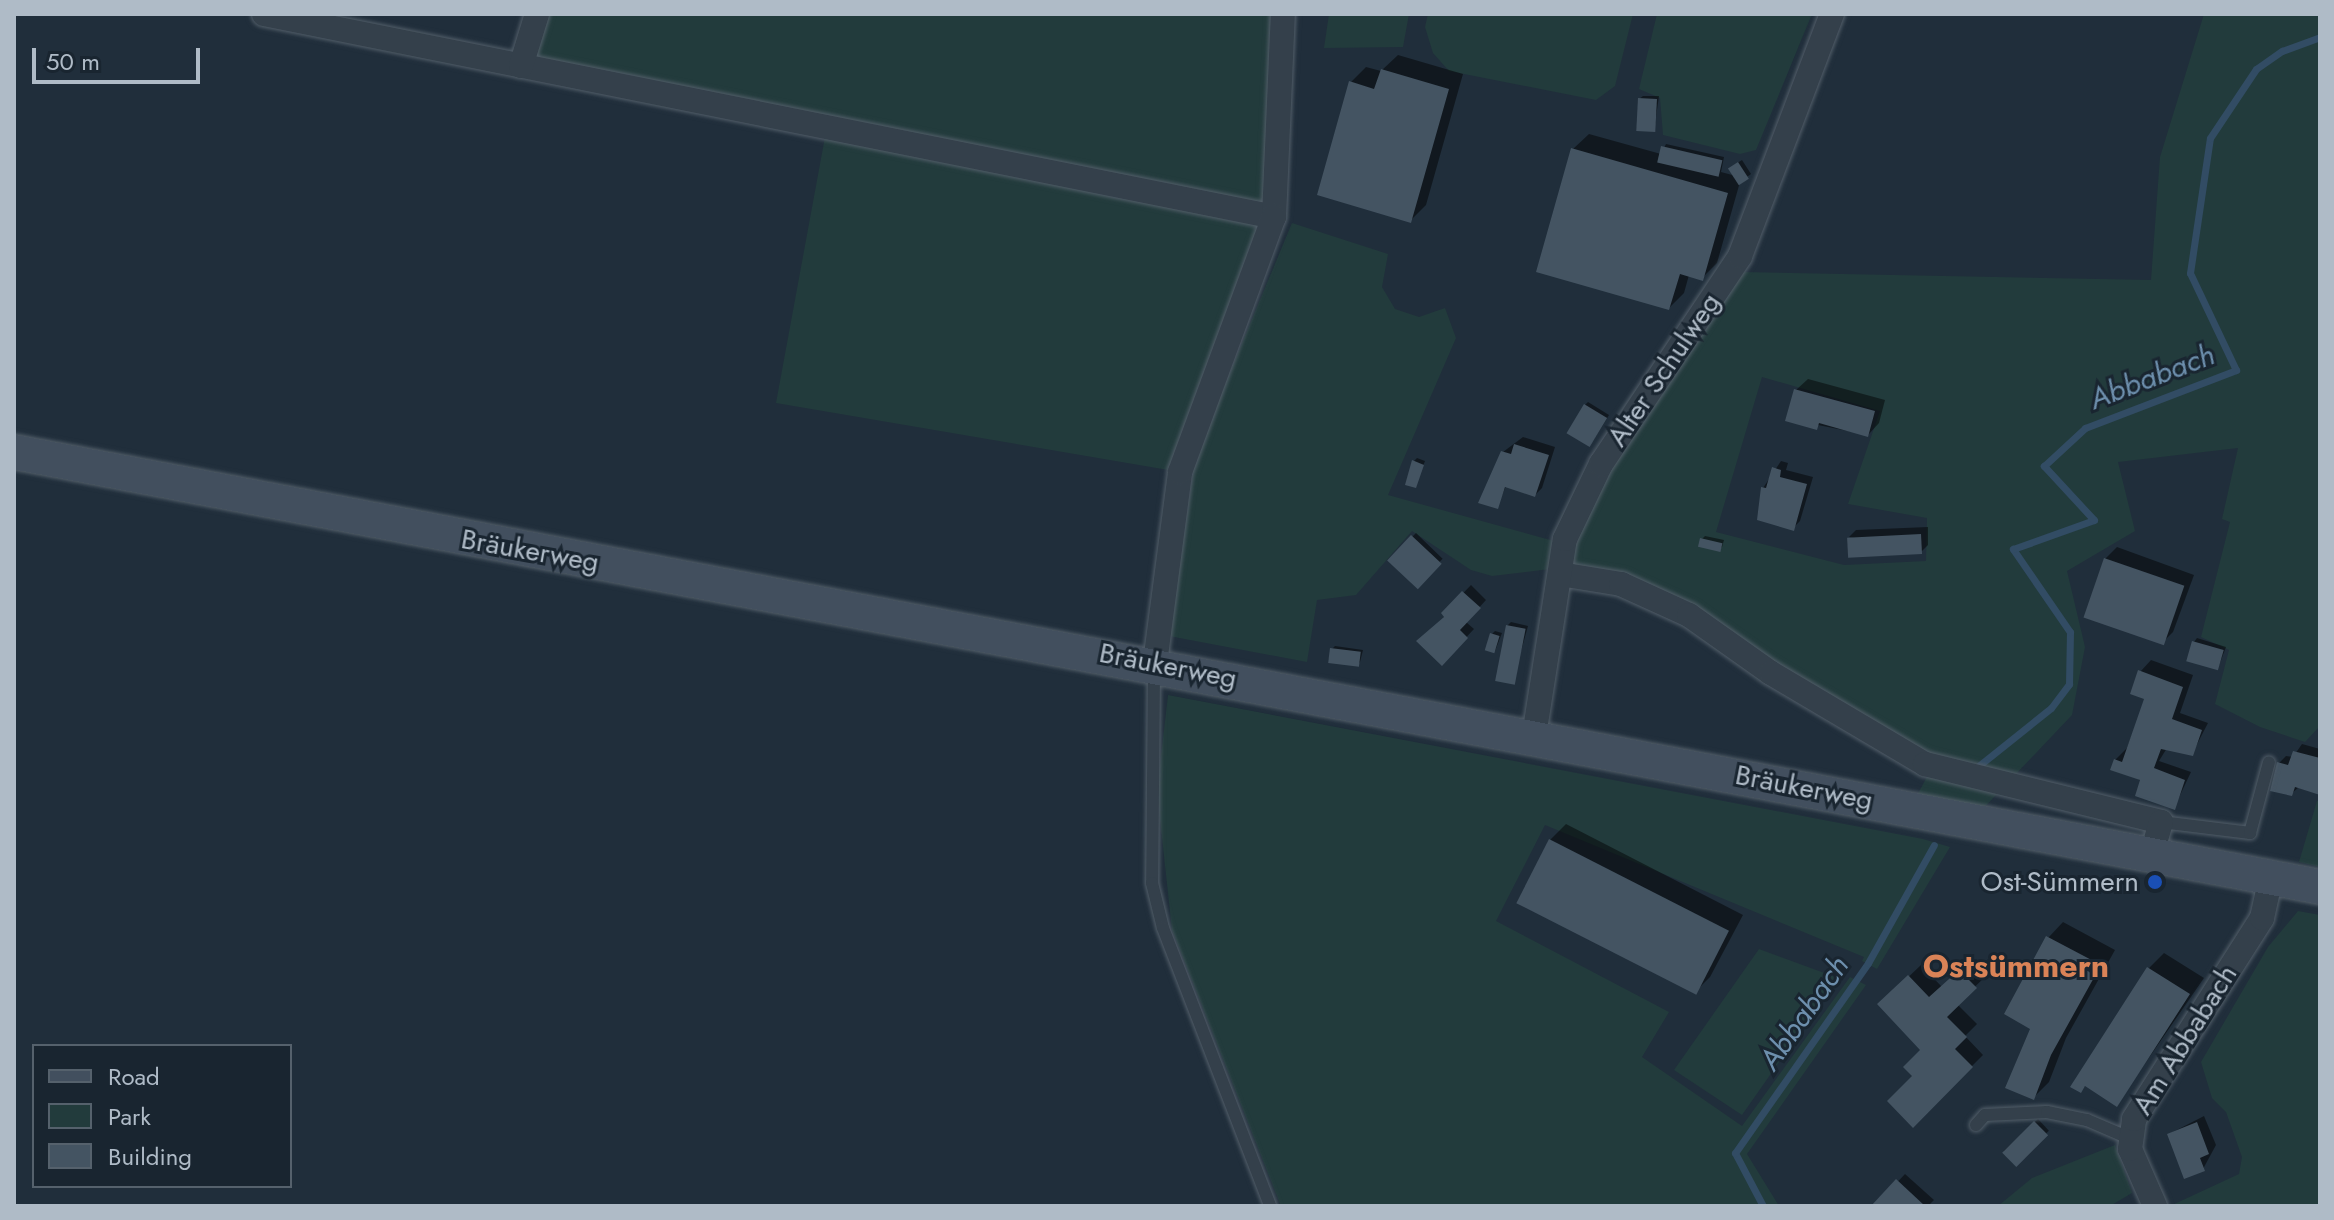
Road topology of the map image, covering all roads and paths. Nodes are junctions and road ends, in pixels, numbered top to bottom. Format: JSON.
{"nodes":[{"id":1,"x":264,"y":14,"type":"edge"},
{"id":2,"x":537,"y":14,"type":"edge"},
{"id":3,"x":1283,"y":14,"type":"edge"},
{"id":4,"x":1832,"y":14,"type":"edge"},
{"id":5,"x":521,"y":66,"type":"junction"},
{"id":6,"x":1274,"y":217,"type":"junction"},
{"id":7,"x":14,"y":452,"type":"edge"},
{"id":8,"x":1560,"y":574,"type":"junction"},
{"id":9,"x":1155,"y":663,"type":"junction"},
{"id":10,"x":1534,"y":736,"type":"junction"},
{"id":11,"x":2269,"y":762,"type":"dead end"},
{"id":12,"x":2156,"y":838,"type":"junction"},
{"id":13,"x":2271,"y":877,"type":"junction"},
{"id":14,"x":2320,"y":887,"type":"edge"},
{"id":15,"x":1976,"y":1125,"type":"dead end"},
{"id":16,"x":2129,"y":1138,"type":"junction"},
{"id":17,"x":1270,"y":1206,"type":"edge"},
{"id":18,"x":2155,"y":1206,"type":"edge"}],
"edges":[{"from":1,"to":5,"type":"street"},
{"from":2,"to":5,"type":"street"},
{"from":3,"to":6,"type":"street"},
{"from":4,"to":8,"type":"street","name":"Alter Schulweg"},
{"from":5,"to":6,"type":"street"},
{"from":6,"to":9,"type":"street"},
{"from":7,"to":9,"type":"main road","name":"Bräukerweg"},
{"from":8,"to":10,"type":"street","name":"Alter Schulweg"},
{"from":8,"to":12,"type":"street"},
{"from":9,"to":10,"type":"main road","name":"Bräukerweg"},
{"from":9,"to":17,"type":"lane"},
{"from":10,"to":12,"type":"main road","name":"Bräukerweg"},
{"from":11,"to":12,"type":"lane"},
{"from":12,"to":13,"type":"main road","name":"Bräukerweg"},
{"from":13,"to":14,"type":"main road","name":"Bräukerweg"},
{"from":13,"to":16,"type":"street","name":"Am Abbabach"},
{"from":15,"to":16,"type":"lane"},
{"from":16,"to":18,"type":"street","name":"Am Abbabach"}]}
